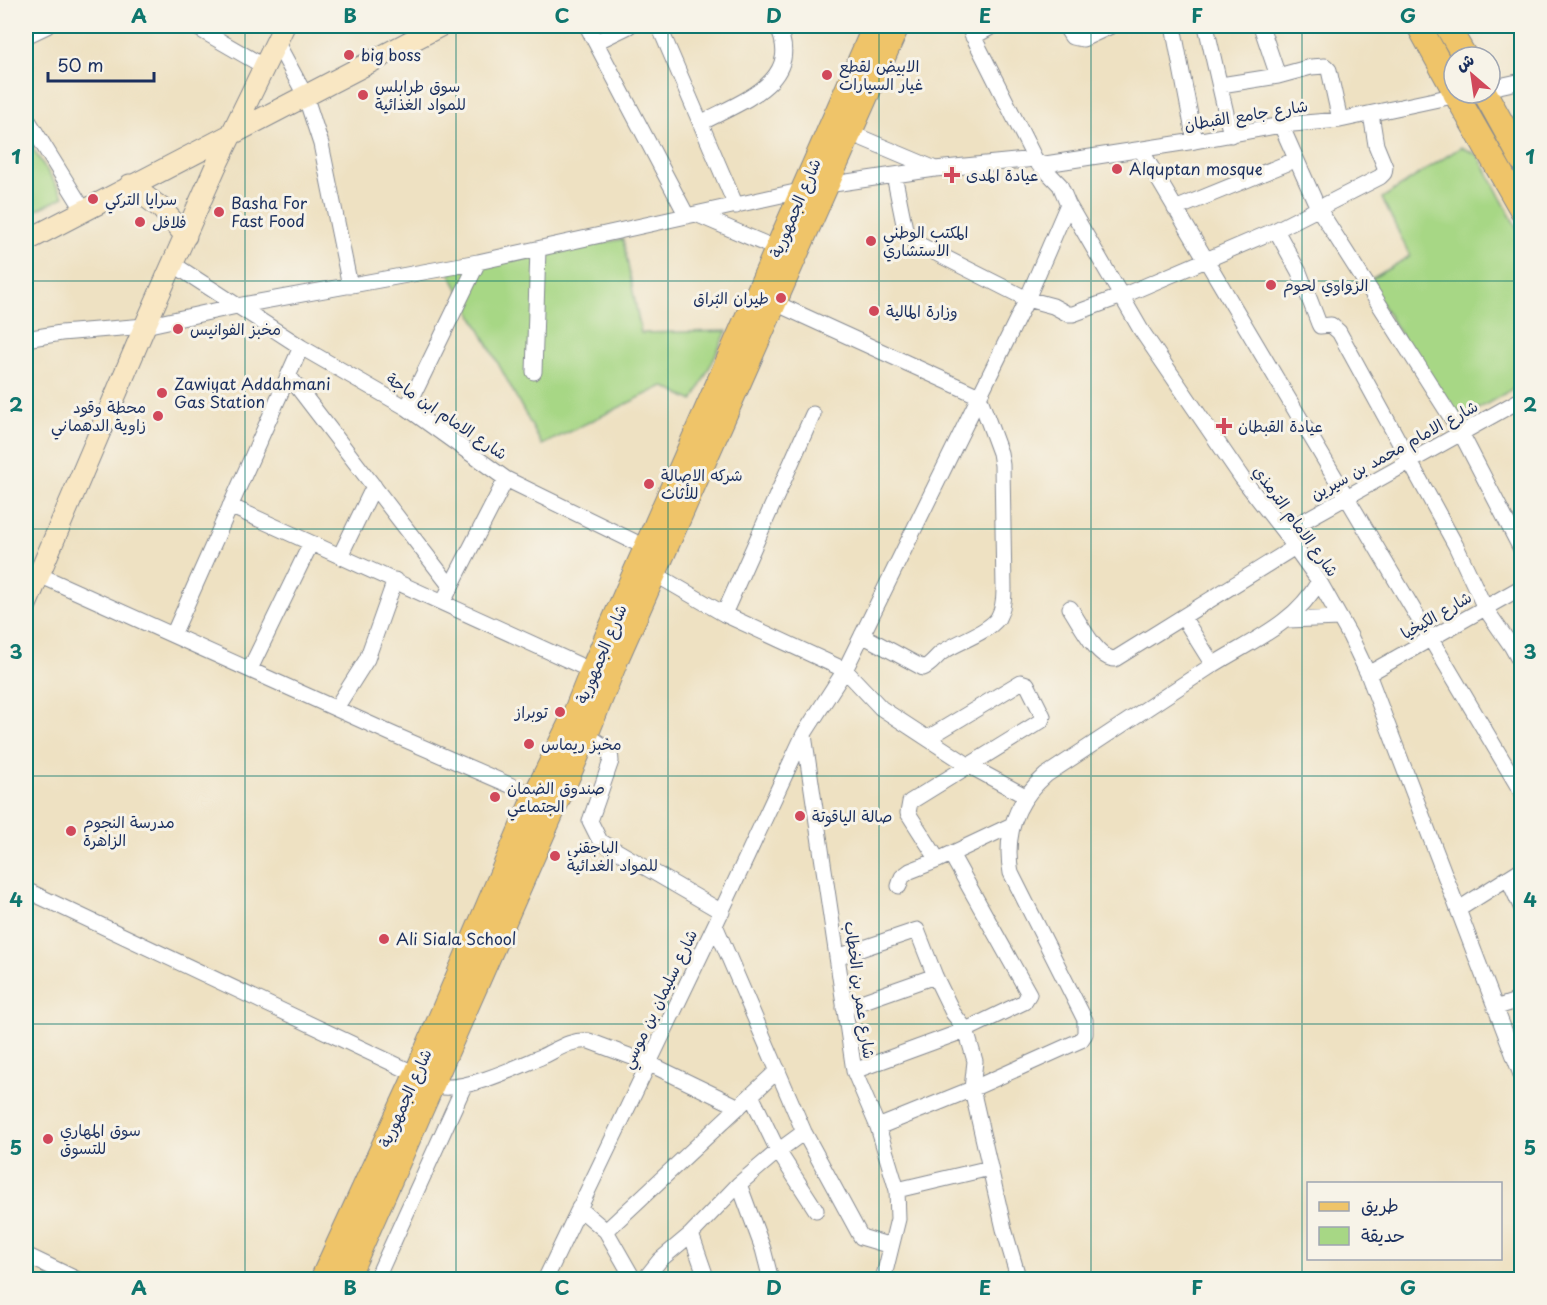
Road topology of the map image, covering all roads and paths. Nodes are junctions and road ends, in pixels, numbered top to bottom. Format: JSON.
{"nodes":[{"id":1,"x":47,"y":26,"type":"edge"},
{"id":2,"x":194,"y":26,"type":"edge"},
{"id":3,"x":440,"y":26,"type":"edge"},
{"id":4,"x":587,"y":26,"type":"edge"},
{"id":5,"x":629,"y":26,"type":"edge"},
{"id":6,"x":659,"y":26,"type":"edge"},
{"id":7,"x":777,"y":26,"type":"edge"},
{"id":8,"x":875,"y":26,"type":"edge"},
{"id":9,"x":897,"y":26,"type":"edge"},
{"id":10,"x":993,"y":26,"type":"edge"},
{"id":11,"x":1065,"y":26,"type":"edge"},
{"id":12,"x":1110,"y":26,"type":"edge"},
{"id":13,"x":1173,"y":26,"type":"edge"},
{"id":14,"x":1206,"y":26,"type":"edge"},
{"id":15,"x":1261,"y":26,"type":"edge"},
{"id":16,"x":1419,"y":26,"type":"edge"},
{"id":17,"x":1452,"y":27,"type":"edge"},
{"id":18,"x":971,"y":32,"type":"edge"},
{"id":19,"x":280,"y":34,"type":"edge"},
{"id":20,"x":26,"y":36,"type":"edge"},
{"id":21,"x":596,"y":42,"type":"junction"},
{"id":22,"x":1459,"y":45,"type":"edge"},
{"id":23,"x":1442,"y":66,"type":"edge"},
{"id":24,"x":265,"y":67,"type":"junction"},
{"id":25,"x":1278,"y":76,"type":"junction"},
{"id":26,"x":1521,"y":81,"type":"edge"},
{"id":27,"x":1221,"y":85,"type":"junction"},
{"id":28,"x":1502,"y":85,"type":"edge"},
{"id":29,"x":305,"y":95,"type":"junction"},
{"id":30,"x":1442,"y":97,"type":"edge"},
{"id":31,"x":1464,"y":105,"type":"edge"},
{"id":32,"x":1491,"y":105,"type":"edge"},
{"id":33,"x":1371,"y":114,"type":"junction"},
{"id":34,"x":26,"y":117,"type":"edge"},
{"id":35,"x":1340,"y":120,"type":"junction"},
{"id":36,"x":701,"y":123,"type":"junction"},
{"id":37,"x":1281,"y":125,"type":"junction"},
{"id":38,"x":232,"y":132,"type":"junction"},
{"id":39,"x":850,"y":133,"type":"junction"},
{"id":40,"x":1231,"y":135,"type":"junction"},
{"id":41,"x":1195,"y":141,"type":"junction"},
{"id":42,"x":1141,"y":150,"type":"junction"},
{"id":43,"x":1295,"y":160,"type":"junction"},
{"id":44,"x":1521,"y":160,"type":"edge"},
{"id":45,"x":1037,"y":162,"type":"junction"},
{"id":46,"x":935,"y":168,"type":"junction"},
{"id":47,"x":894,"y":175,"type":"junction"},
{"id":48,"x":130,"y":185,"type":"junction"},
{"id":49,"x":827,"y":185,"type":"junction"},
{"id":50,"x":802,"y":191,"type":"junction"},
{"id":51,"x":1068,"y":204,"type":"junction"},
{"id":52,"x":736,"y":206,"type":"junction"},
{"id":53,"x":1317,"y":208,"type":"junction"},
{"id":54,"x":83,"y":209,"type":"junction"},
{"id":55,"x":1175,"y":209,"type":"junction"},
{"id":56,"x":1521,"y":210,"type":"edge"},
{"id":57,"x":692,"y":215,"type":"junction"},
{"id":58,"x":1276,"y":230,"type":"junction"},
{"id":59,"x":186,"y":236,"type":"junction"},
{"id":60,"x":26,"y":241,"type":"edge"},
{"id":61,"x":538,"y":249,"type":"junction"},
{"id":62,"x":786,"y":253,"type":"junction"},
{"id":63,"x":1205,"y":259,"type":"junction"},
{"id":64,"x":478,"y":262,"type":"junction"},
{"id":65,"x":173,"y":264,"type":"junction"},
{"id":66,"x":350,"y":286,"type":"junction"},
{"id":67,"x":1122,"y":296,"type":"junction"},
{"id":68,"x":1027,"y":299,"type":"junction"},
{"id":69,"x":774,"y":302,"type":"junction"},
{"id":70,"x":237,"y":306,"type":"junction"},
{"id":71,"x":145,"y":326,"type":"junction"},
{"id":72,"x":26,"y":339,"type":"edge"},
{"id":73,"x":302,"y":347,"type":"junction"},
{"id":74,"x":534,"y":372,"type":"dead end"},
{"id":75,"x":289,"y":376,"type":"junction"},
{"id":76,"x":979,"y":396,"type":"junction"},
{"id":77,"x":1520,"y":404,"type":"edge"},
{"id":78,"x":407,"y":408,"type":"junction"},
{"id":79,"x":813,"y":414,"type":"dead end"},
{"id":80,"x":1461,"y":434,"type":"junction"},
{"id":81,"x":1409,"y":462,"type":"junction"},
{"id":82,"x":506,"y":479,"type":"junction"},
{"id":83,"x":374,"y":486,"type":"junction"},
{"id":84,"x":1347,"y":496,"type":"junction"},
{"id":85,"x":230,"y":506,"type":"junction"},
{"id":86,"x":1284,"y":532,"type":"junction"},
{"id":87,"x":311,"y":543,"type":"junction"},
{"id":88,"x":1295,"y":547,"type":"junction"},
{"id":89,"x":647,"y":548,"type":"junction"},
{"id":90,"x":1521,"y":551,"type":"edge"},
{"id":91,"x":340,"y":556,"type":"junction"},
{"id":92,"x":32,"y":573,"type":"edge"},
{"id":93,"x":655,"y":574,"type":"junction"},
{"id":94,"x":394,"y":580,"type":"junction"},
{"id":95,"x":1319,"y":581,"type":"junction"},
{"id":96,"x":451,"y":587,"type":"junction"},
{"id":97,"x":1521,"y":587,"type":"edge"},
{"id":98,"x":442,"y":602,"type":"junction"},
{"id":99,"x":26,"y":605,"type":"edge"},
{"id":100,"x":1070,"y":608,"type":"dead end"},
{"id":101,"x":1485,"y":608,"type":"junction"},
{"id":102,"x":724,"y":614,"type":"junction"},
{"id":103,"x":1183,"y":617,"type":"junction"},
{"id":104,"x":1340,"y":618,"type":"junction"},
{"id":105,"x":1288,"y":620,"type":"junction"},
{"id":106,"x":173,"y":634,"type":"junction"},
{"id":107,"x":862,"y":635,"type":"junction"},
{"id":108,"x":1432,"y":639,"type":"junction"},
{"id":109,"x":1213,"y":665,"type":"junction"},
{"id":110,"x":1521,"y":665,"type":"edge"},
{"id":111,"x":250,"y":669,"type":"junction"},
{"id":112,"x":845,"y":670,"type":"junction"},
{"id":113,"x":592,"y":671,"type":"junction"},
{"id":114,"x":1368,"y":674,"type":"junction"},
{"id":115,"x":336,"y":708,"type":"junction"},
{"id":116,"x":804,"y":734,"type":"junction"},
{"id":117,"x":586,"y":735,"type":"junction"},
{"id":118,"x":928,"y":738,"type":"junction"},
{"id":119,"x":968,"y":765,"type":"junction"},
{"id":120,"x":1521,"y":793,"type":"edge"},
{"id":121,"x":535,"y":796,"type":"junction"},
{"id":122,"x":1025,"y":796,"type":"junction"},
{"id":123,"x":1012,"y":825,"type":"junction"},
{"id":124,"x":944,"y":857,"type":"junction"},
{"id":125,"x":1515,"y":874,"type":"edge"},
{"id":126,"x":899,"y":886,"type":"dead end"},
{"id":127,"x":26,"y":890,"type":"edge"},
{"id":128,"x":1459,"y":909,"type":"junction"},
{"id":129,"x":1521,"y":909,"type":"edge"},
{"id":130,"x":718,"y":919,"type":"junction"},
{"id":131,"x":837,"y":957,"type":"junction"},
{"id":132,"x":935,"y":976,"type":"junction"},
{"id":133,"x":1521,"y":999,"type":"edge"},
{"id":134,"x":844,"y":1008,"type":"junction"},
{"id":135,"x":1495,"y":1008,"type":"junction"},
{"id":136,"x":966,"y":1030,"type":"junction"},
{"id":137,"x":648,"y":1063,"type":"junction"},
{"id":138,"x":778,"y":1071,"type":"junction"},
{"id":139,"x":854,"y":1071,"type":"junction"},
{"id":140,"x":1521,"y":1077,"type":"edge"},
{"id":141,"x":424,"y":1080,"type":"junction"},
{"id":142,"x":464,"y":1086,"type":"junction"},
{"id":143,"x":972,"y":1089,"type":"junction"},
{"id":144,"x":751,"y":1095,"type":"junction"},
{"id":145,"x":739,"y":1107,"type":"junction"},
{"id":146,"x":878,"y":1127,"type":"junction"},
{"id":147,"x":804,"y":1132,"type":"junction"},
{"id":148,"x":778,"y":1150,"type":"junction"},
{"id":149,"x":990,"y":1168,"type":"junction"},
{"id":150,"x":739,"y":1184,"type":"junction"},
{"id":151,"x":897,"y":1190,"type":"junction"},
{"id":152,"x":579,"y":1208,"type":"junction"},
{"id":153,"x":816,"y":1210,"type":"dead end"},
{"id":154,"x":606,"y":1231,"type":"junction"},
{"id":155,"x":691,"y":1234,"type":"junction"},
{"id":156,"x":891,"y":1246,"type":"junction"},
{"id":157,"x":26,"y":1255,"type":"edge"},
{"id":158,"x":627,"y":1275,"type":"edge"},
{"id":159,"x":78,"y":1280,"type":"edge"},
{"id":160,"x":322,"y":1280,"type":"edge"},
{"id":161,"x":346,"y":1280,"type":"edge"},
{"id":162,"x":375,"y":1280,"type":"edge"},
{"id":163,"x":545,"y":1280,"type":"edge"},
{"id":164,"x":644,"y":1280,"type":"edge"},
{"id":165,"x":707,"y":1280,"type":"edge"},
{"id":166,"x":771,"y":1280,"type":"edge"},
{"id":167,"x":884,"y":1280,"type":"edge"},
{"id":168,"x":1019,"y":1280,"type":"edge"}],
"edges":[{"from":1,"to":20,"type":"street"},
{"from":2,"to":24,"type":"street"},
{"from":3,"to":29,"type":"main road"},
{"from":4,"to":21,"type":"street"},
{"from":5,"to":21,"type":"street"},
{"from":6,"to":36,"type":"street"},
{"from":7,"to":36,"type":"street"},
{"from":8,"to":50,"type":"main road","name":"شارع الجمهورية"},
{"from":9,"to":39,"type":"main road","name":"شارع الجمهورية"},
{"from":10,"to":18,"type":"street"},
{"from":11,"to":12,"type":"street"},
{"from":13,"to":41,"type":"street"},
{"from":14,"to":27,"type":"street"},
{"from":15,"to":25,"type":"street"},
{"from":16,"to":23,"type":"main road"},
{"from":17,"to":22,"type":"main road"},
{"from":18,"to":45,"type":"street","name":"شارع الامام الترمذي"},
{"from":19,"to":24,"type":"main road"},
{"from":19,"to":29,"type":"street"},
{"from":21,"to":57,"type":"street"},
{"from":24,"to":38,"type":"main road"},
{"from":25,"to":27,"type":"street"},
{"from":25,"to":35,"type":"street"},
{"from":26,"to":28,"type":"street"},
{"from":27,"to":40,"type":"street"},
{"from":29,"to":38,"type":"main road"},
{"from":29,"to":66,"type":"street"},
{"from":30,"to":33,"type":"street","name":"شارع جامع القبطان"},
{"from":31,"to":56,"type":"main road"},
{"from":32,"to":44,"type":"main road"},
{"from":33,"to":35,"type":"street","name":"شارع جامع القبطان"},
{"from":33,"to":53,"type":"street"},
{"from":34,"to":54,"type":"street"},
{"from":35,"to":37,"type":"street","name":"شارع جامع القبطان"},
{"from":36,"to":52,"type":"street"},
{"from":37,"to":40,"type":"street","name":"شارع جامع القبطان"},
{"from":37,"to":43,"type":"street"},
{"from":38,"to":48,"type":"main road"},
{"from":38,"to":59,"type":"main road"},
{"from":39,"to":46,"type":"street"},
{"from":39,"to":49,"type":"main road","name":"شارع الجمهورية"},
{"from":40,"to":41,"type":"street","name":"شارع جامع القبطان"},
{"from":41,"to":42,"type":"street","name":"شارع جامع القبطان"},
{"from":42,"to":45,"type":"street","name":"شارع جامع القبطان"},
{"from":42,"to":55,"type":"street"},
{"from":43,"to":53,"type":"street"},
{"from":43,"to":55,"type":"street"},
{"from":45,"to":46,"type":"street","name":"شارع جامع القبطان"},
{"from":45,"to":51,"type":"street","name":"شارع الامام الترمذي"},
{"from":46,"to":47,"type":"street","name":"شارع جامع القبطان"},
{"from":47,"to":49,"type":"street","name":"شارع جامع القبطان"},
{"from":47,"to":68,"type":"street"},
{"from":48,"to":54,"type":"main road"},
{"from":48,"to":59,"type":"main road"},
{"from":49,"to":50,"type":"street","name":"شارع جامع القبطان"},
{"from":49,"to":62,"type":"main road","name":"شارع الجمهورية"},
{"from":50,"to":52,"type":"street","name":"شارع جامع القبطان"},
{"from":50,"to":62,"type":"main road","name":"شارع الجمهورية"},
{"from":51,"to":67,"type":"street","name":"شارع الامام الترمذي"},
{"from":51,"to":68,"type":"street","name":"شارع سليمان بن موسي"},
{"from":52,"to":57,"type":"street","name":"شارع جامع القبطان"},
{"from":53,"to":58,"type":"street"},
{"from":53,"to":80,"type":"street"},
{"from":54,"to":60,"type":"main road"},
{"from":55,"to":63,"type":"street"},
{"from":57,"to":61,"type":"street","name":"شارع جامع القبطان"},
{"from":57,"to":62,"type":"street"},
{"from":58,"to":63,"type":"street"},
{"from":58,"to":81,"type":"street"},
{"from":59,"to":65,"type":"main road"},
{"from":61,"to":64,"type":"street","name":"شارع جامع القبطان"},
{"from":61,"to":74,"type":"street"},
{"from":62,"to":69,"type":"main road","name":"شارع الجمهورية"},
{"from":62,"to":89,"type":"main road","name":"شارع الجمهورية"},
{"from":63,"to":67,"type":"street"},
{"from":63,"to":84,"type":"street"},
{"from":64,"to":66,"type":"street","name":"شارع جامع القبطان"},
{"from":64,"to":78,"type":"street"},
{"from":65,"to":70,"type":"street","name":"شارع الامام ابن ماجة"},
{"from":65,"to":71,"type":"main road"},
{"from":66,"to":70,"type":"street","name":"شارع جامع القبطان"},
{"from":67,"to":68,"type":"street"},
{"from":67,"to":86,"type":"street","name":"شارع الامام الترمذي"},
{"from":68,"to":76,"type":"street","name":"شارع سليمان بن موسي"},
{"from":69,"to":76,"type":"street"},
{"from":69,"to":93,"type":"main road","name":"شارع الجمهورية"},
{"from":70,"to":71,"type":"street","name":"شارع جامع القبطان"},
{"from":70,"to":73,"type":"street","name":"شارع الامام ابن ماجة"},
{"from":71,"to":72,"type":"street","name":"شارع جامع القبطان"},
{"from":71,"to":92,"type":"main road"},
{"from":73,"to":75,"type":"street"},
{"from":73,"to":78,"type":"street","name":"شارع الامام ابن ماجة"},
{"from":75,"to":83,"type":"street"},
{"from":75,"to":85,"type":"street"},
{"from":76,"to":107,"type":"street","name":"شارع سليمان بن موسي"},
{"from":76,"to":107,"type":"street"},
{"from":77,"to":80,"type":"street","name":"شارع الامام محمد بن سيرين"},
{"from":78,"to":82,"type":"street","name":"شارع الامام ابن ماجة"},
{"from":79,"to":102,"type":"street"},
{"from":80,"to":81,"type":"street","name":"شارع الامام محمد بن سيرين"},
{"from":80,"to":90,"type":"street"},
{"from":81,"to":84,"type":"street","name":"شارع الامام محمد بن سيرين"},
{"from":81,"to":101,"type":"street"},
{"from":82,"to":89,"type":"street","name":"شارع الامام ابن ماجة"},
{"from":82,"to":96,"type":"street"},
{"from":83,"to":91,"type":"street"},
{"from":83,"to":96,"type":"street"},
{"from":84,"to":86,"type":"street","name":"شارع الامام محمد بن سيرين"},
{"from":84,"to":108,"type":"street"},
{"from":85,"to":87,"type":"street"},
{"from":85,"to":106,"type":"street"},
{"from":86,"to":88,"type":"street","name":"شارع الامام الترمذي"},
{"from":87,"to":91,"type":"street"},
{"from":87,"to":111,"type":"street"},
{"from":88,"to":95,"type":"street","name":"شارع الامام الترمذي"},
{"from":88,"to":103,"type":"street"},
{"from":89,"to":93,"type":"street"},
{"from":89,"to":113,"type":"main road","name":"شارع الجمهورية"},
{"from":91,"to":94,"type":"street"},
{"from":92,"to":99,"type":"main road"},
{"from":92,"to":106,"type":"street"},
{"from":93,"to":102,"type":"street"},
{"from":93,"to":117,"type":"main road","name":"شارع الجمهورية"},
{"from":94,"to":98,"type":"street"},
{"from":94,"to":115,"type":"street"},
{"from":95,"to":104,"type":"street","name":"شارع الامام الترمذي"},
{"from":95,"to":105,"type":"street"},
{"from":96,"to":98,"type":"street"},
{"from":97,"to":101,"type":"street","name":"شارع الكيخيا"},
{"from":98,"to":113,"type":"street"},
{"from":100,"to":103,"type":"street"},
{"from":101,"to":108,"type":"street","name":"شارع الكيخيا"},
{"from":101,"to":110,"type":"street"},
{"from":102,"to":112,"type":"street"},
{"from":103,"to":109,"type":"street"},
{"from":104,"to":105,"type":"street"},
{"from":104,"to":114,"type":"street","name":"شارع الامام الترمذي"},
{"from":105,"to":109,"type":"street"},
{"from":106,"to":111,"type":"street"},
{"from":107,"to":112,"type":"street","name":"شارع سليمان بن موسي"},
{"from":108,"to":114,"type":"street","name":"شارع الكيخيا"},
{"from":108,"to":120,"type":"street"},
{"from":109,"to":122,"type":"street"},
{"from":111,"to":115,"type":"street"},
{"from":112,"to":116,"type":"street","name":"شارع سليمان بن موسي"},
{"from":112,"to":118,"type":"street"},
{"from":113,"to":121,"type":"main road","name":"شارع الجمهورية"},
{"from":114,"to":128,"type":"street","name":"شارع الامام الترمذي"},
{"from":115,"to":121,"type":"street"},
{"from":116,"to":130,"type":"street","name":"شارع سليمان بن موسي"},
{"from":116,"to":131,"type":"street","name":"شارع عمر بن الخطاب"},
{"from":117,"to":130,"type":"street"},
{"from":117,"to":141,"type":"main road","name":"شارع الجمهورية"},
{"from":118,"to":119,"type":"street"},
{"from":118,"to":119,"type":"street"},
{"from":119,"to":122,"type":"street"},
{"from":119,"to":124,"type":"street"},
{"from":121,"to":141,"type":"main road","name":"شارع الجمهورية"},
{"from":122,"to":123,"type":"street"},
{"from":123,"to":124,"type":"street"},
{"from":123,"to":143,"type":"street"},
{"from":124,"to":126,"type":"street"},
{"from":124,"to":136,"type":"street"},
{"from":125,"to":128,"type":"street"},
{"from":125,"to":129,"type":"street"},
{"from":127,"to":141,"type":"street"},
{"from":128,"to":135,"type":"street","name":"شارع الامام الترمذي"},
{"from":130,"to":137,"type":"street","name":"شارع سليمان بن موسي"},
{"from":130,"to":138,"type":"street"},
{"from":131,"to":132,"type":"street"},
{"from":131,"to":134,"type":"street","name":"شارع عمر بن الخطاب"},
{"from":132,"to":134,"type":"street"},
{"from":132,"to":136,"type":"street"},
{"from":133,"to":135,"type":"street"},
{"from":134,"to":139,"type":"street","name":"شارع عمر بن الخطاب"},
{"from":135,"to":140,"type":"street","name":"شارع الامام الترمذي"},
{"from":136,"to":139,"type":"street"},
{"from":136,"to":143,"type":"street"},
{"from":137,"to":142,"type":"street"},
{"from":137,"to":145,"type":"street"},
{"from":137,"to":152,"type":"street","name":"شارع سليمان بن موسي"},
{"from":138,"to":144,"type":"street"},
{"from":138,"to":147,"type":"street"},
{"from":139,"to":146,"type":"street","name":"شارع عمر بن الخطاب"},
{"from":141,"to":142,"type":"street"},
{"from":141,"to":160,"type":"main road","name":"شارع الجمهورية"},
{"from":141,"to":161,"type":"main road","name":"شارع الجمهورية"},
{"from":142,"to":162,"type":"street"},
{"from":143,"to":146,"type":"street"},
{"from":143,"to":149,"type":"street"},
{"from":144,"to":145,"type":"street"},
{"from":144,"to":148,"type":"street"},
{"from":145,"to":154,"type":"street"},
{"from":146,"to":151,"type":"street","name":"شارع عمر بن الخطاب"},
{"from":147,"to":148,"type":"street"},
{"from":147,"to":156,"type":"street"},
{"from":148,"to":150,"type":"street"},
{"from":148,"to":153,"type":"street"},
{"from":149,"to":151,"type":"street"},
{"from":149,"to":168,"type":"street"},
{"from":150,"to":155,"type":"street"},
{"from":150,"to":166,"type":"street"},
{"from":151,"to":156,"type":"street","name":"شارع عمر بن الخطاب"},
{"from":152,"to":154,"type":"street"},
{"from":152,"to":163,"type":"street","name":"شارع سليمان بن موسي"},
{"from":154,"to":158,"type":"street"},
{"from":155,"to":164,"type":"street"},
{"from":155,"to":165,"type":"street"},
{"from":156,"to":167,"type":"street","name":"شارع عمر بن الخطاب"},
{"from":157,"to":159,"type":"street"}]}
